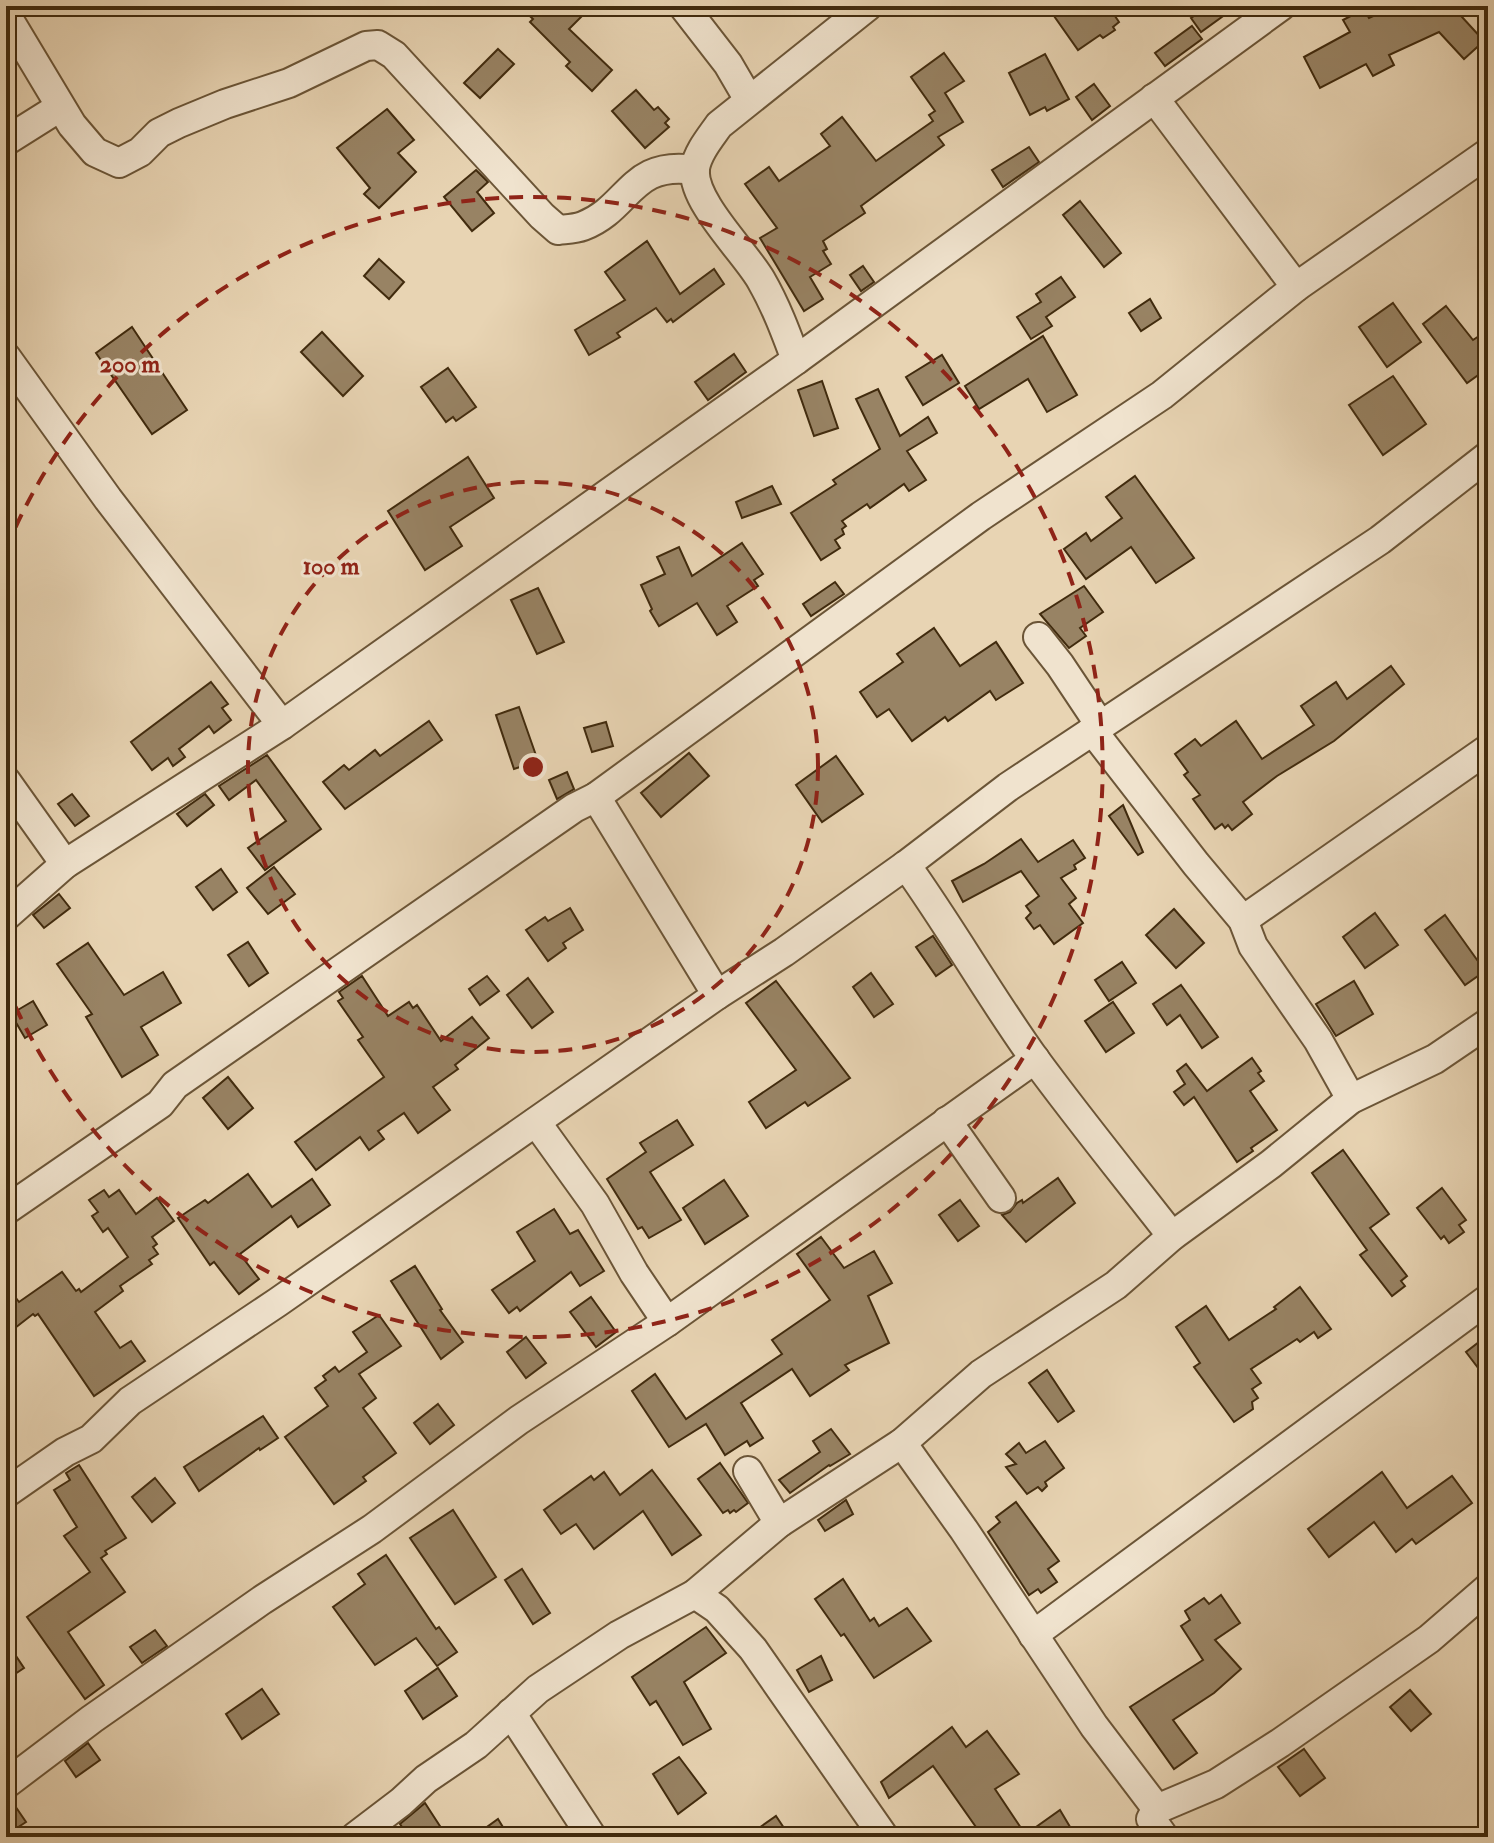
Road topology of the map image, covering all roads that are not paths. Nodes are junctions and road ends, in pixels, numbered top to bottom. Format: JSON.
{"nodes":[{"id":1,"x":683,"y":6,"type":"edge"},
{"id":2,"x":868,"y":6,"type":"edge"},
{"id":3,"x":1281,"y":6,"type":"edge"},
{"id":4,"x":6,"y":15,"type":"edge"},
{"id":5,"x":1154,"y":98,"type":"junction"},
{"id":6,"x":749,"y":100,"type":"junction"},
{"id":7,"x":60,"y":107,"type":"junction"},
{"id":8,"x":6,"y":141,"type":"edge"},
{"id":9,"x":1488,"y":153,"type":"edge"},
{"id":10,"x":695,"y":170,"type":"junction"},
{"id":11,"x":1296,"y":287,"type":"junction"},
{"id":12,"x":6,"y":357,"type":"edge"},
{"id":13,"x":796,"y":360,"type":"junction"},
{"id":14,"x":1488,"y":456,"type":"edge"},
{"id":15,"x":1038,"y":637,"type":"dead end"},
{"id":16,"x":282,"y":725,"type":"junction"},
{"id":17,"x":1096,"y":727,"type":"junction"},
{"id":18,"x":1488,"y":749,"type":"edge"},
{"id":19,"x":6,"y":781,"type":"edge"},
{"id":20,"x":596,"y":797,"type":"junction"},
{"id":21,"x":65,"y":864,"type":"junction"},
{"id":22,"x":906,"y":865,"type":"junction"},
{"id":23,"x":6,"y":916,"type":"edge"},
{"id":24,"x":1243,"y":920,"type":"junction"},
{"id":25,"x":717,"y":995,"type":"junction"},
{"id":26,"x":1488,"y":1023,"type":"edge"},
{"id":27,"x":1035,"y":1059,"type":"junction"},
{"id":28,"x":1351,"y":1099,"type":"junction"},
{"id":29,"x":947,"y":1121,"type":"junction"},
{"id":30,"x":536,"y":1122,"type":"junction"},
{"id":31,"x":1001,"y":1198,"type":"dead end"},
{"id":32,"x":6,"y":1210,"type":"edge"},
{"id":33,"x":1172,"y":1236,"type":"junction"},
{"id":34,"x":1488,"y":1299,"type":"edge"},
{"id":35,"x":667,"y":1322,"type":"junction"},
{"id":36,"x":902,"y":1443,"type":"junction"},
{"id":37,"x":748,"y":1471,"type":"dead end"},
{"id":38,"x":6,"y":1493,"type":"edge"},
{"id":39,"x":779,"y":1523,"type":"junction"},
{"id":40,"x":1488,"y":1588,"type":"edge"},
{"id":41,"x":695,"y":1594,"type":"junction"},
{"id":42,"x":1033,"y":1635,"type":"junction"},
{"id":43,"x":511,"y":1713,"type":"junction"},
{"id":44,"x":6,"y":1784,"type":"edge"},
{"id":45,"x":1157,"y":1809,"type":"junction"},
{"id":46,"x":355,"y":1837,"type":"edge"},
{"id":47,"x":592,"y":1837,"type":"edge"},
{"id":48,"x":884,"y":1837,"type":"edge"},
{"id":49,"x":1164,"y":1837,"type":"edge"}],
"edges":[{"from":1,"to":6,"type":"street"},
{"from":2,"to":6,"type":"street"},
{"from":3,"to":5,"type":"street"},
{"from":4,"to":7,"type":"street"},
{"from":5,"to":11,"type":"street"},
{"from":5,"to":13,"type":"street"},
{"from":6,"to":10,"type":"street"},
{"from":7,"to":8,"type":"street"},
{"from":7,"to":10,"type":"street"},
{"from":9,"to":11,"type":"street"},
{"from":10,"to":13,"type":"street"},
{"from":11,"to":20,"type":"street"},
{"from":12,"to":16,"type":"street"},
{"from":13,"to":16,"type":"street"},
{"from":14,"to":17,"type":"street"},
{"from":15,"to":17,"type":"street"},
{"from":16,"to":21,"type":"street"},
{"from":17,"to":22,"type":"street"},
{"from":17,"to":24,"type":"street"},
{"from":18,"to":24,"type":"street"},
{"from":19,"to":21,"type":"street"},
{"from":20,"to":25,"type":"street"},
{"from":20,"to":32,"type":"street"},
{"from":21,"to":23,"type":"street"},
{"from":22,"to":25,"type":"street"},
{"from":22,"to":27,"type":"street"},
{"from":24,"to":28,"type":"street"},
{"from":25,"to":30,"type":"street"},
{"from":26,"to":28,"type":"street"},
{"from":27,"to":29,"type":"street"},
{"from":27,"to":33,"type":"street"},
{"from":28,"to":33,"type":"street"},
{"from":29,"to":31,"type":"street"},
{"from":29,"to":35,"type":"street"},
{"from":30,"to":35,"type":"street"},
{"from":30,"to":38,"type":"street"},
{"from":33,"to":36,"type":"street"},
{"from":34,"to":42,"type":"street"},
{"from":35,"to":44,"type":"street"},
{"from":36,"to":39,"type":"street"},
{"from":36,"to":42,"type":"street"},
{"from":37,"to":39,"type":"street"},
{"from":39,"to":41,"type":"street"},
{"from":40,"to":45,"type":"street"},
{"from":41,"to":43,"type":"street"},
{"from":41,"to":48,"type":"street"},
{"from":42,"to":45,"type":"street"},
{"from":43,"to":46,"type":"street"},
{"from":43,"to":47,"type":"street"},
{"from":45,"to":49,"type":"street"}]}
